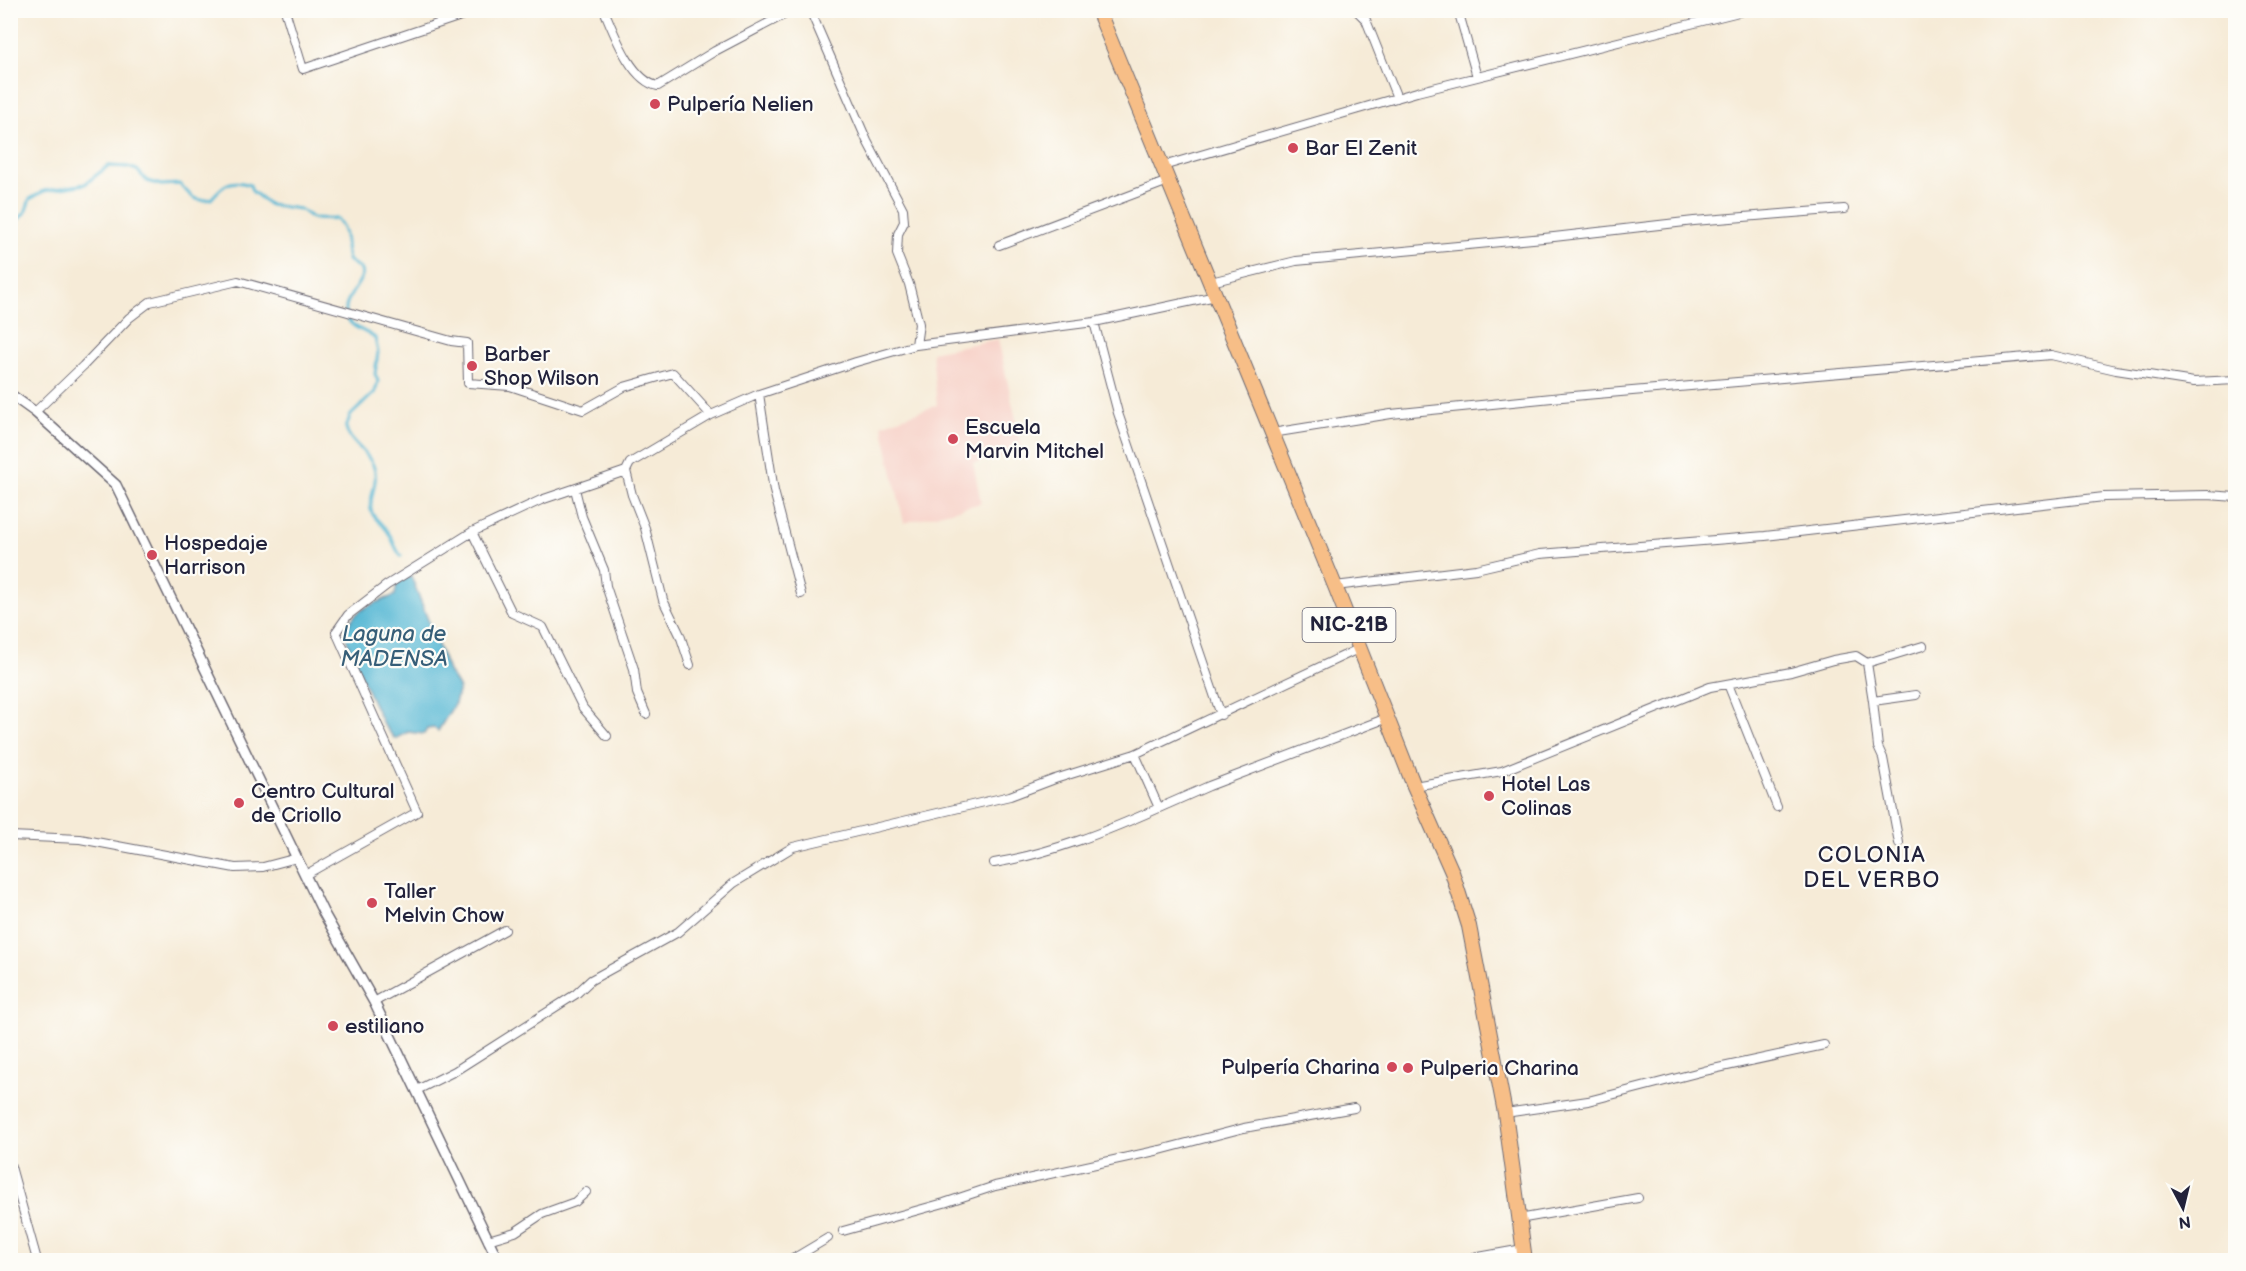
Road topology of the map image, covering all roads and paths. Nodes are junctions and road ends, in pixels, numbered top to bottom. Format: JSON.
{"nodes":[{"id":1,"x":285,"y":10,"type":"edge"},
{"id":2,"x":476,"y":10,"type":"edge"},
{"id":3,"x":604,"y":10,"type":"edge"},
{"id":4,"x":793,"y":10,"type":"edge"},
{"id":5,"x":810,"y":10,"type":"edge"},
{"id":6,"x":1098,"y":10,"type":"edge"},
{"id":7,"x":1356,"y":10,"type":"edge"},
{"id":8,"x":1458,"y":10,"type":"edge"},
{"id":9,"x":1747,"y":10,"type":"edge"},
{"id":10,"x":454,"y":14,"type":"edge"},
{"id":11,"x":1477,"y":77,"type":"junction"},
{"id":12,"x":1397,"y":98,"type":"junction"},
{"id":13,"x":1163,"y":166,"type":"junction"},
{"id":14,"x":1168,"y":181,"type":"junction"},
{"id":15,"x":1844,"y":209,"type":"dead end"},
{"id":16,"x":999,"y":244,"type":"dead end"},
{"id":17,"x":1211,"y":282,"type":"junction"},
{"id":18,"x":1216,"y":296,"type":"junction"},
{"id":19,"x":1094,"y":322,"type":"junction"},
{"id":20,"x":916,"y":345,"type":"junction"},
{"id":21,"x":2235,"y":380,"type":"edge"},
{"id":22,"x":10,"y":394,"type":"edge"},
{"id":23,"x":759,"y":394,"type":"junction"},
{"id":24,"x":35,"y":412,"type":"junction"},
{"id":25,"x":711,"y":415,"type":"junction"},
{"id":26,"x":1272,"y":433,"type":"junction"},
{"id":27,"x":626,"y":471,"type":"junction"},
{"id":28,"x":575,"y":489,"type":"junction"},
{"id":29,"x":2235,"y":497,"type":"edge"},
{"id":30,"x":472,"y":532,"type":"junction"},
{"id":31,"x":1335,"y":586,"type":"junction"},
{"id":32,"x":801,"y":594,"type":"dead end"},
{"id":33,"x":1923,"y":646,"type":"dead end"},
{"id":34,"x":1358,"y":649,"type":"junction"},
{"id":35,"x":1867,"y":663,"type":"junction"},
{"id":36,"x":690,"y":665,"type":"dead end"},
{"id":37,"x":1728,"y":684,"type":"junction"},
{"id":38,"x":1916,"y":696,"type":"dead end"},
{"id":39,"x":1873,"y":701,"type":"junction"},
{"id":40,"x":646,"y":714,"type":"dead end"},
{"id":41,"x":1221,"y":715,"type":"junction"},
{"id":42,"x":1387,"y":718,"type":"junction"},
{"id":43,"x":607,"y":736,"type":"dead end"},
{"id":44,"x":1135,"y":754,"type":"junction"},
{"id":45,"x":1414,"y":786,"type":"junction"},
{"id":46,"x":1777,"y":807,"type":"dead end"},
{"id":47,"x":1158,"y":808,"type":"junction"},
{"id":48,"x":10,"y":836,"type":"edge"},
{"id":49,"x":1899,"y":843,"type":"dead end"},
{"id":50,"x":297,"y":858,"type":"junction"},
{"id":51,"x":994,"y":863,"type":"dead end"},
{"id":52,"x":305,"y":875,"type":"junction"},
{"id":53,"x":505,"y":930,"type":"dead end"},
{"id":54,"x":374,"y":1002,"type":"junction"},
{"id":55,"x":1824,"y":1045,"type":"dead end"},
{"id":56,"x":417,"y":1090,"type":"junction"},
{"id":57,"x":1354,"y":1108,"type":"dead end"},
{"id":58,"x":1505,"y":1113,"type":"junction"},
{"id":59,"x":10,"y":1163,"type":"edge"},
{"id":60,"x":586,"y":1192,"type":"dead end"},
{"id":61,"x":1638,"y":1198,"type":"dead end"},
{"id":62,"x":1519,"y":1219,"type":"junction"},
{"id":63,"x":843,"y":1231,"type":"dead end"},
{"id":64,"x":828,"y":1238,"type":"dead end"},
{"id":65,"x":488,"y":1240,"type":"junction"},
{"id":66,"x":1524,"y":1255,"type":"edge"},
{"id":67,"x":37,"y":1260,"type":"edge"},
{"id":68,"x":498,"y":1260,"type":"edge"},
{"id":69,"x":791,"y":1260,"type":"edge"},
{"id":70,"x":1462,"y":1260,"type":"edge"}],
"edges":[{"from":1,"to":10,"type":"street"},
{"from":2,"to":10,"type":"street"},
{"from":3,"to":4,"type":"street"},
{"from":5,"to":20,"type":"street"},
{"from":6,"to":13,"type":"highway","number":"NIC-21B"},
{"from":7,"to":12,"type":"street"},
{"from":8,"to":11,"type":"street"},
{"from":9,"to":11,"type":"street"},
{"from":11,"to":12,"type":"street"},
{"from":12,"to":13,"type":"street"},
{"from":13,"to":14,"type":"highway","number":"NIC-21B"},
{"from":14,"to":16,"type":"street"},
{"from":14,"to":17,"type":"highway","number":"NIC-21B"},
{"from":15,"to":17,"type":"street"},
{"from":17,"to":18,"type":"highway","number":"NIC-21B"},
{"from":18,"to":19,"type":"street"},
{"from":18,"to":26,"type":"highway","number":"NIC-21B"},
{"from":19,"to":20,"type":"street"},
{"from":19,"to":41,"type":"street"},
{"from":20,"to":23,"type":"street"},
{"from":21,"to":26,"type":"street"},
{"from":22,"to":24,"type":"street"},
{"from":23,"to":25,"type":"street"},
{"from":23,"to":32,"type":"street"},
{"from":24,"to":25,"type":"street"},
{"from":24,"to":50,"type":"street"},
{"from":25,"to":27,"type":"street"},
{"from":26,"to":31,"type":"highway","number":"NIC-21B"},
{"from":27,"to":28,"type":"street"},
{"from":27,"to":36,"type":"street"},
{"from":28,"to":30,"type":"street"},
{"from":28,"to":40,"type":"street"},
{"from":29,"to":31,"type":"street"},
{"from":30,"to":43,"type":"street"},
{"from":30,"to":52,"type":"street"},
{"from":31,"to":34,"type":"highway","number":"NIC-21B"},
{"from":33,"to":35,"type":"street"},
{"from":34,"to":41,"type":"street"},
{"from":34,"to":42,"type":"highway","number":"NIC-21B"},
{"from":35,"to":37,"type":"street"},
{"from":35,"to":39,"type":"street"},
{"from":37,"to":45,"type":"street"},
{"from":37,"to":46,"type":"street"},
{"from":38,"to":39,"type":"street"},
{"from":39,"to":49,"type":"street"},
{"from":41,"to":44,"type":"street"},
{"from":42,"to":45,"type":"highway","number":"NIC-21B"},
{"from":42,"to":47,"type":"street"},
{"from":44,"to":47,"type":"street"},
{"from":44,"to":56,"type":"street"},
{"from":45,"to":58,"type":"highway","number":"NIC-21B"},
{"from":47,"to":51,"type":"street"},
{"from":48,"to":50,"type":"street"},
{"from":50,"to":52,"type":"street"},
{"from":52,"to":54,"type":"street"},
{"from":53,"to":54,"type":"street"},
{"from":54,"to":56,"type":"street"},
{"from":55,"to":58,"type":"street"},
{"from":56,"to":65,"type":"street"},
{"from":57,"to":63,"type":"street"},
{"from":58,"to":62,"type":"highway","number":"NIC-21B"},
{"from":59,"to":67,"type":"street"},
{"from":60,"to":65,"type":"street"},
{"from":61,"to":62,"type":"street"},
{"from":62,"to":66,"type":"highway","number":"NIC-21B"},
{"from":64,"to":69,"type":"street"},
{"from":65,"to":68,"type":"street"},
{"from":66,"to":70,"type":"street"}]}
